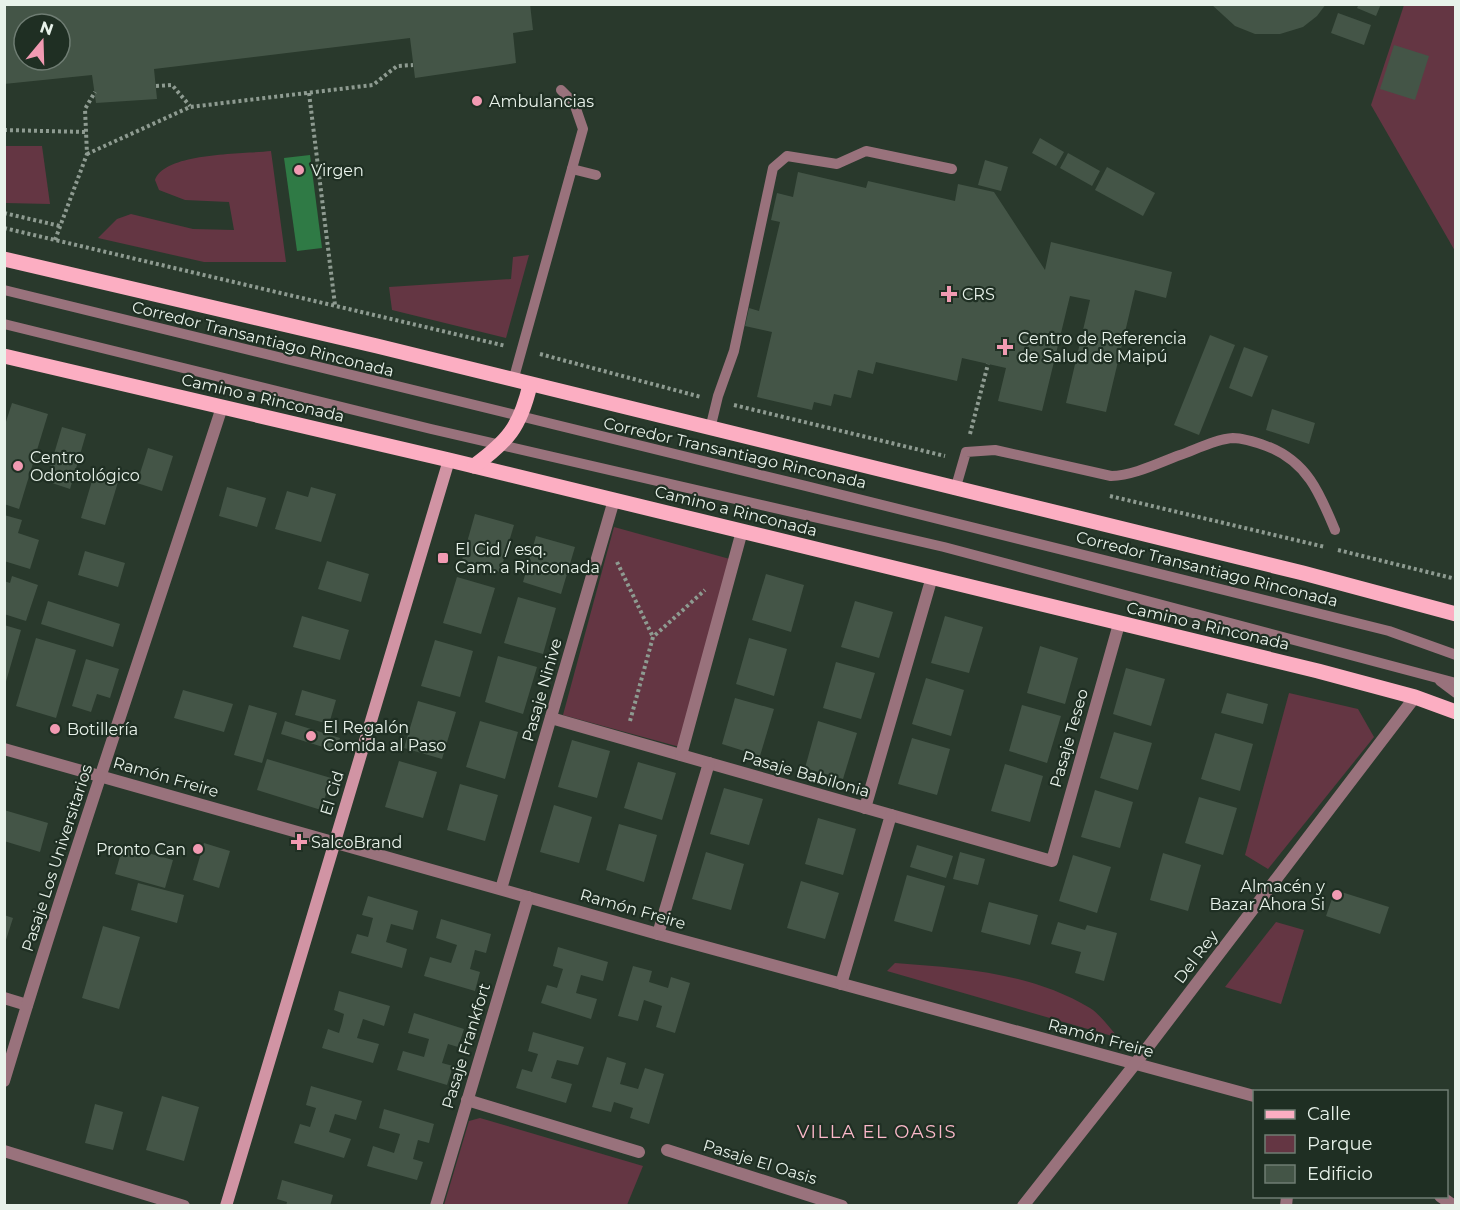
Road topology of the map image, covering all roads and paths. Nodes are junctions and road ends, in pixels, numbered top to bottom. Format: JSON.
{"nodes":[{"id":1,"x":413,"y":65,"type":"dead end"},
{"id":2,"x":156,"y":86,"type":"dead end"},
{"id":3,"x":561,"y":90,"type":"dead end"},
{"id":4,"x":94,"y":92,"type":"dead end"},
{"id":5,"x":309,"y":93,"type":"junction"},
{"id":6,"x":190,"y":107,"type":"junction"},
{"id":7,"x":4,"y":130,"type":"edge"},
{"id":8,"x":86,"y":132,"type":"junction"},
{"id":9,"x":87,"y":154,"type":"junction"},
{"id":10,"x":572,"y":169,"type":"junction"},
{"id":11,"x":952,"y":169,"type":"dead end"},
{"id":12,"x":596,"y":175,"type":"dead end"},
{"id":13,"x":4,"y":213,"type":"edge"},
{"id":14,"x":60,"y":226,"type":"junction"},
{"id":15,"x":4,"y":228,"type":"edge"},
{"id":16,"x":55,"y":240,"type":"junction"},
{"id":17,"x":4,"y":258,"type":"edge"},
{"id":18,"x":4,"y":290,"type":"edge"},
{"id":19,"x":335,"y":305,"type":"junction"},
{"id":20,"x":4,"y":324,"type":"edge"},
{"id":21,"x":521,"y":349,"type":"junction"},
{"id":22,"x":4,"y":356,"type":"edge"},
{"id":23,"x":988,"y":364,"type":"dead end"},
{"id":24,"x":513,"y":381,"type":"junction"},
{"id":25,"x":530,"y":385,"type":"junction"},
{"id":26,"x":717,"y":401,"type":"junction"},
{"id":27,"x":222,"y":407,"type":"junction"},
{"id":28,"x":521,"y":418,"type":"junction"},
{"id":29,"x":710,"y":429,"type":"junction"},
{"id":30,"x":501,"y":446,"type":"junction"},
{"id":31,"x":964,"y":456,"type":"junction"},
{"id":32,"x":449,"y":460,"type":"junction"},
{"id":33,"x":474,"y":466,"type":"junction"},
{"id":34,"x":956,"y":490,"type":"junction"},
{"id":35,"x":1106,"y":495,"type":"dead end"},
{"id":36,"x":614,"y":500,"type":"junction"},
{"id":37,"x":1335,"y":530,"type":"dead end"},
{"id":38,"x":742,"y":531,"type":"junction"},
{"id":39,"x":604,"y":535,"type":"junction"},
{"id":40,"x":734,"y":565,"type":"junction"},
{"id":41,"x":932,"y":577,"type":"junction"},
{"id":42,"x":1455,"y":579,"type":"edge"},
{"id":43,"x":1455,"y":614,"type":"edge"},
{"id":44,"x":1119,"y":624,"type":"junction"},
{"id":45,"x":653,"y":637,"type":"junction"},
{"id":46,"x":1455,"y":655,"type":"edge"},
{"id":47,"x":1432,"y":676,"type":"junction"},
{"id":48,"x":1455,"y":683,"type":"edge"},
{"id":49,"x":1455,"y":693,"type":"edge"},
{"id":50,"x":1415,"y":697,"type":"junction"},
{"id":51,"x":1455,"y":712,"type":"edge"},
{"id":52,"x":551,"y":718,"type":"junction"},
{"id":53,"x":629,"y":725,"type":"dead end"},
{"id":54,"x":4,"y":749,"type":"edge"},
{"id":55,"x":681,"y":755,"type":"junction"},
{"id":56,"x":709,"y":763,"type":"junction"},
{"id":57,"x":101,"y":776,"type":"junction"},
{"id":58,"x":865,"y":808,"type":"junction"},
{"id":59,"x":891,"y":815,"type":"junction"},
{"id":60,"x":335,"y":841,"type":"junction"},
{"id":61,"x":1052,"y":861,"type":"joint"},
{"id":62,"x":501,"y":889,"type":"junction"},
{"id":63,"x":528,"y":897,"type":"junction"},
{"id":64,"x":658,"y":934,"type":"junction"},
{"id":65,"x":841,"y":984,"type":"junction"},
{"id":66,"x":4,"y":998,"type":"edge"},
{"id":67,"x":27,"y":1005,"type":"junction"},
{"id":68,"x":1135,"y":1064,"type":"junction"},
{"id":69,"x":4,"y":1081,"type":"edge"},
{"id":70,"x":1253,"y":1096,"type":"edge"},
{"id":71,"x":467,"y":1100,"type":"junction"},
{"id":72,"x":667,"y":1150,"type":"dead end"},
{"id":73,"x":4,"y":1151,"type":"edge"},
{"id":74,"x":639,"y":1152,"type":"dead end"},
{"id":75,"x":184,"y":1206,"type":"edge"},
{"id":76,"x":226,"y":1206,"type":"edge"},
{"id":77,"x":436,"y":1206,"type":"edge"},
{"id":78,"x":842,"y":1206,"type":"edge"},
{"id":79,"x":1023,"y":1206,"type":"edge"}],
"edges":[{"from":1,"to":5,"type":"path"},
{"from":2,"to":6,"type":"path"},
{"from":3,"to":10,"type":"lane"},
{"from":4,"to":8,"type":"path"},
{"from":5,"to":6,"type":"path"},
{"from":5,"to":19,"type":"path"},
{"from":6,"to":9,"type":"path"},
{"from":7,"to":8,"type":"path"},
{"from":8,"to":9,"type":"path"},
{"from":9,"to":14,"type":"path"},
{"from":10,"to":12,"type":"lane"},
{"from":10,"to":21,"type":"lane"},
{"from":11,"to":26,"type":"lane"},
{"from":13,"to":14,"type":"path"},
{"from":14,"to":16,"type":"path"},
{"from":15,"to":16,"type":"path"},
{"from":16,"to":19,"type":"path"},
{"from":17,"to":24,"type":"main road"},
{"from":18,"to":28,"type":"lane","name":"Corredor Transantiago Rinconada"},
{"from":19,"to":21,"type":"path"},
{"from":20,"to":30,"type":"lane"},
{"from":21,"to":24,"type":"lane"},
{"from":21,"to":26,"type":"path"},
{"from":22,"to":27,"type":"main road","name":"Camino a Rinconada"},
{"from":23,"to":31,"type":"path"},
{"from":24,"to":25,"type":"main road"},
{"from":25,"to":28,"type":"main road"},
{"from":25,"to":29,"type":"main road"},
{"from":26,"to":29,"type":"lane"},
{"from":26,"to":31,"type":"path"},
{"from":27,"to":32,"type":"main road","name":"Camino a Rinconada"},
{"from":27,"to":57,"type":"street","name":"Pasaje Los Universitarios"},
{"from":28,"to":30,"type":"main road"},
{"from":28,"to":46,"type":"lane","name":"Corredor Transantiago Rinconada"},
{"from":29,"to":34,"type":"main road"},
{"from":30,"to":33,"type":"main road"},
{"from":30,"to":47,"type":"lane"},
{"from":31,"to":34,"type":"lane"},
{"from":31,"to":37,"type":"lane"},
{"from":32,"to":33,"type":"main road","name":"Camino a Rinconada"},
{"from":32,"to":60,"type":"street","name":"El Cid"},
{"from":33,"to":36,"type":"main road","name":"Camino a Rinconada"},
{"from":34,"to":43,"type":"main road"},
{"from":35,"to":42,"type":"path"},
{"from":36,"to":38,"type":"main road","name":"Camino a Rinconada"},
{"from":36,"to":39,"type":"street","name":"Pasaje Ninive"},
{"from":38,"to":40,"type":"street"},
{"from":38,"to":41,"type":"main road","name":"Camino a Rinconada"},
{"from":39,"to":45,"type":"path"},
{"from":39,"to":52,"type":"street","name":"Pasaje Ninive"},
{"from":40,"to":45,"type":"path"},
{"from":40,"to":55,"type":"street"},
{"from":41,"to":44,"type":"main road","name":"Camino a Rinconada"},
{"from":41,"to":58,"type":"street"},
{"from":44,"to":50,"type":"main road","name":"Camino a Rinconada"},
{"from":44,"to":61,"type":"street","name":"Pasaje Teseo"},
{"from":45,"to":53,"type":"path"},
{"from":47,"to":48,"type":"lane"},
{"from":47,"to":49,"type":"lane"},
{"from":50,"to":51,"type":"main road","name":"Camino a Rinconada"},
{"from":50,"to":68,"type":"street","name":"Del Rey"},
{"from":52,"to":55,"type":"street","name":"Pasaje Babilonia"},
{"from":52,"to":62,"type":"street","name":"Pasaje Ninive"},
{"from":54,"to":57,"type":"street","name":"Ramón Freire"},
{"from":55,"to":56,"type":"street","name":"Pasaje Babilonia"},
{"from":56,"to":58,"type":"street","name":"Pasaje Babilonia"},
{"from":56,"to":64,"type":"street"},
{"from":57,"to":60,"type":"street","name":"Ramón Freire"},
{"from":57,"to":67,"type":"street","name":"Pasaje Los Universitarios"},
{"from":58,"to":59,"type":"street","name":"Pasaje Babilonia"},
{"from":59,"to":61,"type":"street","name":"Pasaje Babilonia"},
{"from":59,"to":65,"type":"street"},
{"from":60,"to":62,"type":"street","name":"Ramón Freire"},
{"from":60,"to":76,"type":"street","name":"El Cid"},
{"from":62,"to":63,"type":"street","name":"Ramón Freire"},
{"from":63,"to":64,"type":"street","name":"Ramón Freire"},
{"from":63,"to":71,"type":"street","name":"Pasaje Frankfort"},
{"from":64,"to":65,"type":"street","name":"Ramón Freire"},
{"from":65,"to":68,"type":"street","name":"Ramón Freire"},
{"from":66,"to":67,"type":"street"},
{"from":67,"to":69,"type":"street","name":"Pasaje Los Universitarios"},
{"from":68,"to":70,"type":"street","name":"Ramón Freire"},
{"from":68,"to":79,"type":"street","name":"Del Rey"},
{"from":71,"to":74,"type":"street"},
{"from":71,"to":77,"type":"street","name":"Pasaje Frankfort"},
{"from":72,"to":78,"type":"street","name":"Pasaje El Oasis"},
{"from":73,"to":75,"type":"street"}]}
